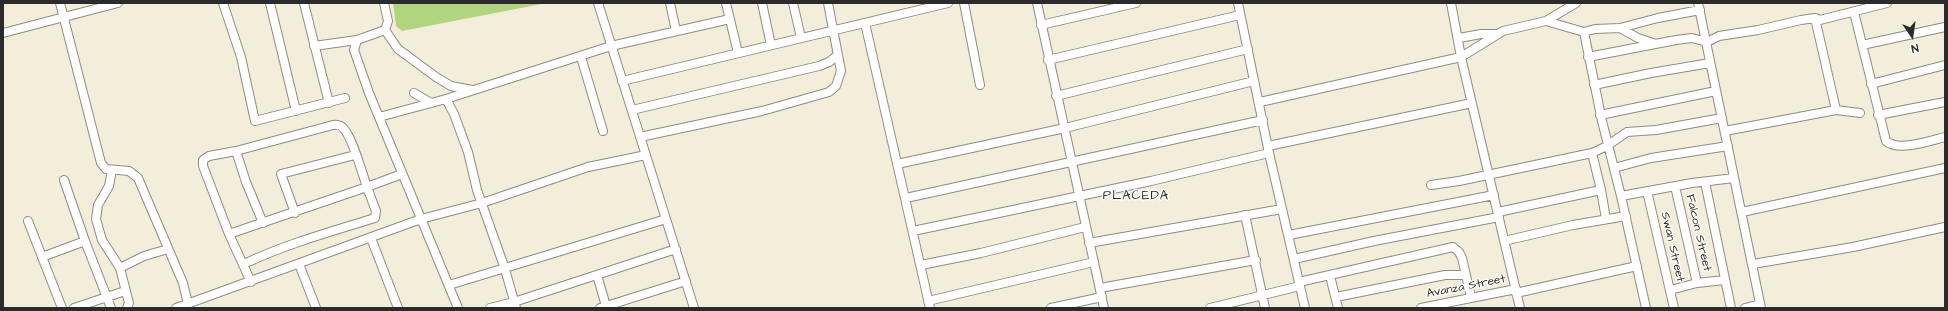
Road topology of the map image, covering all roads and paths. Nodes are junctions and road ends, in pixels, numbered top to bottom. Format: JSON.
{"nodes":[{"id":1,"x":60,"y":3,"type":"edge"},
{"id":2,"x":118,"y":3,"type":"edge"},
{"id":3,"x":223,"y":3,"type":"edge"},
{"id":4,"x":270,"y":3,"type":"edge"},
{"id":5,"x":304,"y":3,"type":"edge"},
{"id":6,"x":384,"y":3,"type":"edge"},
{"id":7,"x":598,"y":3,"type":"edge"},
{"id":8,"x":670,"y":3,"type":"edge"},
{"id":9,"x":726,"y":3,"type":"edge"},
{"id":10,"x":762,"y":3,"type":"edge"},
{"id":11,"x":793,"y":3,"type":"edge"},
{"id":12,"x":828,"y":3,"type":"edge"},
{"id":13,"x":948,"y":3,"type":"edge"},
{"id":14,"x":964,"y":3,"type":"edge"},
{"id":15,"x":1037,"y":3,"type":"edge"},
{"id":16,"x":1136,"y":3,"type":"edge"},
{"id":17,"x":1238,"y":3,"type":"edge"},
{"id":18,"x":1451,"y":3,"type":"edge"},
{"id":19,"x":1576,"y":3,"type":"edge"},
{"id":20,"x":1887,"y":3,"type":"edge"},
{"id":21,"x":1699,"y":6,"type":"edge"},
{"id":22,"x":1854,"y":12,"type":"junction"},
{"id":23,"x":1240,"y":14,"type":"junction"},
{"id":24,"x":64,"y":17,"type":"junction"},
{"id":25,"x":1815,"y":18,"type":"junction"},
{"id":26,"x":730,"y":19,"type":"junction"},
{"id":27,"x":1546,"y":21,"type":"junction"},
{"id":28,"x":865,"y":23,"type":"junction"},
{"id":29,"x":1041,"y":25,"type":"junction"},
{"id":30,"x":1945,"y":27,"type":"edge"},
{"id":31,"x":1620,"y":28,"type":"junction"},
{"id":32,"x":385,"y":30,"type":"junction"},
{"id":33,"x":833,"y":30,"type":"junction"},
{"id":34,"x":676,"y":31,"type":"junction"},
{"id":35,"x":1584,"y":32,"type":"junction"},
{"id":36,"x":3,"y":33,"type":"edge"},
{"id":37,"x":1498,"y":34,"type":"junction"},
{"id":38,"x":801,"y":38,"type":"junction"},
{"id":39,"x":1459,"y":38,"type":"junction"},
{"id":40,"x":357,"y":40,"type":"junction"},
{"id":41,"x":1707,"y":42,"type":"junction"},
{"id":42,"x":1656,"y":44,"type":"junction"},
{"id":43,"x":1862,"y":45,"type":"junction"},
{"id":44,"x":314,"y":46,"type":"junction"},
{"id":45,"x":611,"y":46,"type":"junction"},
{"id":46,"x":771,"y":46,"type":"junction"},
{"id":47,"x":1248,"y":49,"type":"junction"},
{"id":48,"x":738,"y":54,"type":"junction"},
{"id":49,"x":838,"y":55,"type":"junction"},
{"id":50,"x":581,"y":57,"type":"junction"},
{"id":51,"x":1588,"y":57,"type":"junction"},
{"id":52,"x":1461,"y":58,"type":"junction"},
{"id":53,"x":1048,"y":60,"type":"junction"},
{"id":54,"x":1710,"y":63,"type":"junction"},
{"id":55,"x":1945,"y":65,"type":"edge"},
{"id":56,"x":622,"y":81,"type":"junction"},
{"id":57,"x":1254,"y":81,"type":"junction"},
{"id":58,"x":1871,"y":84,"type":"junction"},
{"id":59,"x":980,"y":85,"type":"dead end"},
{"id":60,"x":1594,"y":85,"type":"junction"},
{"id":61,"x":473,"y":90,"type":"junction"},
{"id":62,"x":1716,"y":90,"type":"junction"},
{"id":63,"x":414,"y":93,"type":"dead end"},
{"id":64,"x":1056,"y":96,"type":"junction"},
{"id":65,"x":345,"y":98,"type":"dead end"},
{"id":66,"x":446,"y":99,"type":"junction"},
{"id":67,"x":1260,"y":102,"type":"junction"},
{"id":68,"x":1945,"y":102,"type":"edge"},
{"id":69,"x":329,"y":103,"type":"junction"},
{"id":70,"x":431,"y":103,"type":"junction"},
{"id":71,"x":1472,"y":103,"type":"junction"},
{"id":72,"x":632,"y":110,"type":"junction"},
{"id":73,"x":1836,"y":110,"type":"junction"},
{"id":74,"x":296,"y":111,"type":"junction"},
{"id":75,"x":1860,"y":113,"type":"dead end"},
{"id":76,"x":1600,"y":115,"type":"junction"},
{"id":77,"x":1878,"y":115,"type":"junction"},
{"id":78,"x":379,"y":117,"type":"junction"},
{"id":79,"x":1722,"y":118,"type":"junction"},
{"id":80,"x":1263,"y":120,"type":"junction"},
{"id":81,"x":1065,"y":128,"type":"junction"},
{"id":82,"x":603,"y":131,"type":"dead end"},
{"id":83,"x":1725,"y":131,"type":"junction"},
{"id":84,"x":640,"y":137,"type":"junction"},
{"id":85,"x":1945,"y":137,"type":"edge"},
{"id":86,"x":1607,"y":146,"type":"junction"},
{"id":87,"x":1728,"y":146,"type":"junction"},
{"id":88,"x":1269,"y":149,"type":"junction"},
{"id":89,"x":236,"y":151,"type":"junction"},
{"id":90,"x":1592,"y":153,"type":"junction"},
{"id":91,"x":355,"y":155,"type":"junction"},
{"id":92,"x":646,"y":155,"type":"junction"},
{"id":93,"x":1072,"y":160,"type":"junction"},
{"id":94,"x":897,"y":164,"type":"junction"},
{"id":95,"x":1614,"y":168,"type":"junction"},
{"id":96,"x":1945,"y":168,"type":"edge"},
{"id":97,"x":112,"y":170,"type":"junction"},
{"id":98,"x":402,"y":174,"type":"junction"},
{"id":99,"x":1488,"y":175,"type":"junction"},
{"id":100,"x":1734,"y":178,"type":"junction"},
{"id":101,"x":64,"y":180,"type":"dead end"},
{"id":102,"x":1705,"y":182,"type":"junction"},
{"id":103,"x":1431,"y":184,"type":"dead end"},
{"id":104,"x":1674,"y":186,"type":"junction"},
{"id":105,"x":367,"y":187,"type":"junction"},
{"id":106,"x":1600,"y":190,"type":"junction"},
{"id":107,"x":1647,"y":192,"type":"junction"},
{"id":108,"x":1494,"y":195,"type":"junction"},
{"id":109,"x":1621,"y":196,"type":"junction"},
{"id":110,"x":1079,"y":197,"type":"junction"},
{"id":111,"x":906,"y":198,"type":"junction"},
{"id":112,"x":482,"y":203,"type":"junction"},
{"id":113,"x":1282,"y":209,"type":"junction"},
{"id":114,"x":1742,"y":212,"type":"junction"},
{"id":115,"x":295,"y":213,"type":"junction"},
{"id":116,"x":1245,"y":214,"type":"junction"},
{"id":117,"x":1498,"y":215,"type":"junction"},
{"id":118,"x":1626,"y":216,"type":"junction"},
{"id":119,"x":422,"y":219,"type":"junction"},
{"id":120,"x":1606,"y":219,"type":"junction"},
{"id":121,"x":666,"y":220,"type":"junction"},
{"id":122,"x":28,"y":221,"type":"dead end"},
{"id":123,"x":262,"y":223,"type":"junction"},
{"id":124,"x":1085,"y":227,"type":"junction"},
{"id":125,"x":1945,"y":227,"type":"edge"},
{"id":126,"x":913,"y":231,"type":"junction"},
{"id":127,"x":229,"y":234,"type":"junction"},
{"id":128,"x":1288,"y":235,"type":"junction"},
{"id":129,"x":371,"y":238,"type":"junction"},
{"id":130,"x":85,"y":241,"type":"junction"},
{"id":131,"x":1504,"y":241,"type":"junction"},
{"id":132,"x":1089,"y":243,"type":"junction"},
{"id":133,"x":168,"y":249,"type":"junction"},
{"id":134,"x":676,"y":249,"type":"junction"},
{"id":135,"x":42,"y":256,"type":"junction"},
{"id":136,"x":1294,"y":259,"type":"junction"},
{"id":137,"x":1256,"y":260,"type":"junction"},
{"id":138,"x":1094,"y":262,"type":"junction"},
{"id":139,"x":244,"y":264,"type":"junction"},
{"id":140,"x":299,"y":264,"type":"junction"},
{"id":141,"x":1752,"y":264,"type":"junction"},
{"id":142,"x":921,"y":265,"type":"junction"},
{"id":143,"x":1637,"y":266,"type":"junction"},
{"id":144,"x":120,"y":268,"type":"junction"},
{"id":145,"x":505,"y":269,"type":"junction"},
{"id":146,"x":597,"y":275,"type":"junction"},
{"id":147,"x":1466,"y":275,"type":"junction"},
{"id":148,"x":1330,"y":276,"type":"junction"},
{"id":149,"x":1724,"y":280,"type":"junction"},
{"id":150,"x":686,"y":281,"type":"junction"},
{"id":151,"x":251,"y":282,"type":"junction"},
{"id":152,"x":1698,"y":283,"type":"junction"},
{"id":153,"x":1300,"y":284,"type":"junction"},
{"id":154,"x":449,"y":285,"type":"junction"},
{"id":155,"x":1670,"y":290,"type":"junction"},
{"id":156,"x":125,"y":291,"type":"junction"},
{"id":157,"x":1516,"y":291,"type":"junction"},
{"id":158,"x":1101,"y":293,"type":"junction"},
{"id":159,"x":1262,"y":295,"type":"junction"},
{"id":160,"x":107,"y":297,"type":"junction"},
{"id":161,"x":1336,"y":297,"type":"junction"},
{"id":162,"x":1471,"y":297,"type":"junction"},
{"id":163,"x":188,"y":304,"type":"junction"},
{"id":164,"x":515,"y":305,"type":"edge"},
{"id":165,"x":929,"y":305,"type":"edge"},
{"id":166,"x":1761,"y":306,"type":"edge"},
{"id":167,"x":607,"y":307,"type":"edge"},
{"id":168,"x":62,"y":308,"type":"edge"},
{"id":169,"x":74,"y":308,"type":"edge"},
{"id":170,"x":111,"y":308,"type":"edge"},
{"id":171,"x":127,"y":308,"type":"edge"},
{"id":172,"x":178,"y":308,"type":"edge"},
{"id":173,"x":316,"y":308,"type":"edge"},
{"id":174,"x":398,"y":308,"type":"edge"},
{"id":175,"x":458,"y":308,"type":"edge"},
{"id":176,"x":490,"y":308,"type":"edge"},
{"id":177,"x":694,"y":308,"type":"edge"},
{"id":178,"x":1051,"y":308,"type":"edge"},
{"id":179,"x":1104,"y":308,"type":"edge"},
{"id":180,"x":1210,"y":308,"type":"edge"},
{"id":181,"x":1265,"y":308,"type":"edge"},
{"id":182,"x":1305,"y":308,"type":"edge"},
{"id":183,"x":1338,"y":308,"type":"edge"},
{"id":184,"x":1421,"y":308,"type":"edge"},
{"id":185,"x":1520,"y":308,"type":"edge"},
{"id":186,"x":1646,"y":308,"type":"edge"},
{"id":187,"x":1674,"y":308,"type":"edge"},
{"id":188,"x":1731,"y":308,"type":"edge"},
{"id":189,"x":1745,"y":308,"type":"edge"}],
"edges":[{"from":1,"to":24,"type":"street"},
{"from":2,"to":24,"type":"street"},
{"from":3,"to":74,"type":"street"},
{"from":4,"to":74,"type":"street"},
{"from":5,"to":44,"type":"street"},
{"from":6,"to":32,"type":"street"},
{"from":7,"to":45,"type":"street"},
{"from":8,"to":34,"type":"street"},
{"from":9,"to":26,"type":"street"},
{"from":10,"to":46,"type":"street"},
{"from":11,"to":38,"type":"street"},
{"from":12,"to":33,"type":"street"},
{"from":13,"to":28,"type":"street"},
{"from":14,"to":59,"type":"street"},
{"from":15,"to":29,"type":"street"},
{"from":16,"to":29,"type":"street"},
{"from":17,"to":23,"type":"street"},
{"from":18,"to":39,"type":"street"},
{"from":19,"to":27,"type":"street"},
{"from":20,"to":22,"type":"street"},
{"from":21,"to":31,"type":"street"},
{"from":21,"to":41,"type":"street"},
{"from":22,"to":25,"type":"street"},
{"from":22,"to":43,"type":"street"},
{"from":23,"to":47,"type":"street"},
{"from":23,"to":53,"type":"street"},
{"from":24,"to":36,"type":"street"},
{"from":24,"to":97,"type":"street"},
{"from":25,"to":41,"type":"street"},
{"from":25,"to":73,"type":"street"},
{"from":26,"to":34,"type":"street"},
{"from":26,"to":48,"type":"street"},
{"from":27,"to":35,"type":"street"},
{"from":27,"to":37,"type":"street"},
{"from":28,"to":33,"type":"street"},
{"from":28,"to":94,"type":"street"},
{"from":29,"to":53,"type":"street"},
{"from":30,"to":43,"type":"street"},
{"from":31,"to":35,"type":"street"},
{"from":31,"to":42,"type":"street"},
{"from":32,"to":40,"type":"street"},
{"from":32,"to":61,"type":"street"},
{"from":33,"to":38,"type":"street"},
{"from":33,"to":49,"type":"street"},
{"from":34,"to":45,"type":"street"},
{"from":35,"to":51,"type":"street"},
{"from":37,"to":39,"type":"street"},
{"from":37,"to":52,"type":"street"},
{"from":38,"to":46,"type":"street"},
{"from":39,"to":52,"type":"street"},
{"from":40,"to":44,"type":"street"},
{"from":40,"to":78,"type":"street"},
{"from":41,"to":42,"type":"street"},
{"from":41,"to":54,"type":"street"},
{"from":42,"to":51,"type":"street"},
{"from":43,"to":58,"type":"street"},
{"from":44,"to":69,"type":"street"},
{"from":45,"to":50,"type":"street"},
{"from":45,"to":56,"type":"street"},
{"from":46,"to":48,"type":"street"},
{"from":47,"to":57,"type":"street"},
{"from":47,"to":64,"type":"street"},
{"from":48,"to":56,"type":"street"},
{"from":49,"to":72,"type":"street"},
{"from":49,"to":84,"type":"street"},
{"from":50,"to":61,"type":"street"},
{"from":50,"to":82,"type":"street"},
{"from":51,"to":60,"type":"street"},
{"from":52,"to":67,"type":"street"},
{"from":52,"to":71,"type":"street"},
{"from":53,"to":64,"type":"street"},
{"from":54,"to":60,"type":"street"},
{"from":54,"to":62,"type":"street"},
{"from":55,"to":58,"type":"street"},
{"from":56,"to":72,"type":"street"},
{"from":57,"to":67,"type":"street"},
{"from":57,"to":81,"type":"street"},
{"from":58,"to":77,"type":"street"},
{"from":60,"to":76,"type":"street"},
{"from":61,"to":66,"type":"street"},
{"from":62,"to":76,"type":"street"},
{"from":62,"to":79,"type":"street"},
{"from":63,"to":70,"type":"street"},
{"from":64,"to":81,"type":"street"},
{"from":65,"to":69,"type":"street"},
{"from":66,"to":70,"type":"street"},
{"from":66,"to":112,"type":"street"},
{"from":67,"to":80,"type":"street"},
{"from":68,"to":77,"type":"street"},
{"from":69,"to":74,"type":"street"},
{"from":70,"to":78,"type":"street"},
{"from":71,"to":88,"type":"street"},
{"from":71,"to":99,"type":"street"},
{"from":72,"to":84,"type":"street"},
{"from":73,"to":75,"type":"street"},
{"from":73,"to":83,"type":"street"},
{"from":76,"to":86,"type":"street"},
{"from":77,"to":85,"type":"street"},
{"from":78,"to":98,"type":"street"},
{"from":79,"to":83,"type":"street"},
{"from":79,"to":86,"type":"street"},
{"from":80,"to":88,"type":"street"},
{"from":80,"to":93,"type":"street"},
{"from":81,"to":93,"type":"street"},
{"from":81,"to":94,"type":"street"},
{"from":83,"to":87,"type":"street"},
{"from":84,"to":92,"type":"street"},
{"from":86,"to":90,"type":"street"},
{"from":86,"to":95,"type":"street"},
{"from":87,"to":95,"type":"street"},
{"from":87,"to":100,"type":"street"},
{"from":88,"to":110,"type":"street"},
{"from":88,"to":113,"type":"street"},
{"from":89,"to":91,"type":"street"},
{"from":89,"to":123,"type":"street"},
{"from":89,"to":127,"type":"street"},
{"from":90,"to":99,"type":"street"},
{"from":90,"to":106,"type":"street"},
{"from":91,"to":105,"type":"street"},
{"from":91,"to":115,"type":"street"},
{"from":92,"to":112,"type":"street"},
{"from":92,"to":121,"type":"street"},
{"from":93,"to":110,"type":"street"},
{"from":93,"to":111,"type":"street"},
{"from":94,"to":111,"type":"street"},
{"from":95,"to":109,"type":"street"},
{"from":96,"to":114,"type":"street"},
{"from":97,"to":133,"type":"street"},
{"from":97,"to":144,"type":"street"},
{"from":98,"to":105,"type":"street"},
{"from":98,"to":119,"type":"street"},
{"from":99,"to":103,"type":"street"},
{"from":99,"to":108,"type":"street"},
{"from":100,"to":102,"type":"street"},
{"from":100,"to":114,"type":"street"},
{"from":101,"to":130,"type":"street"},
{"from":102,"to":104,"type":"street"},
{"from":102,"to":149,"type":"street"},
{"from":104,"to":107,"type":"street"},
{"from":104,"to":152,"type":"street","name":"Falcon Street"},
{"from":105,"to":115,"type":"street"},
{"from":105,"to":139,"type":"street"},
{"from":106,"to":117,"type":"street"},
{"from":106,"to":120,"type":"street"},
{"from":107,"to":109,"type":"street"},
{"from":107,"to":155,"type":"street","name":"Swan Street"},
{"from":108,"to":117,"type":"street"},
{"from":108,"to":128,"type":"street"},
{"from":109,"to":118,"type":"street"},
{"from":110,"to":124,"type":"street"},
{"from":110,"to":126,"type":"street"},
{"from":111,"to":126,"type":"street"},
{"from":112,"to":119,"type":"street"},
{"from":112,"to":145,"type":"street"},
{"from":113,"to":116,"type":"street"},
{"from":113,"to":128,"type":"street"},
{"from":114,"to":141,"type":"street"},
{"from":115,"to":123,"type":"street"},
{"from":116,"to":132,"type":"street"},
{"from":116,"to":137,"type":"street"},
{"from":117,"to":131,"type":"street"},
{"from":117,"to":136,"type":"street"},
{"from":118,"to":120,"type":"street"},
{"from":118,"to":143,"type":"street"},
{"from":119,"to":129,"type":"street"},
{"from":119,"to":154,"type":"street"},
{"from":120,"to":131,"type":"street"},
{"from":121,"to":134,"type":"street"},
{"from":121,"to":145,"type":"street"},
{"from":122,"to":135,"type":"street"},
{"from":123,"to":127,"type":"street"},
{"from":124,"to":132,"type":"street"},
{"from":124,"to":142,"type":"street"},
{"from":125,"to":141,"type":"street"},
{"from":126,"to":142,"type":"street"},
{"from":127,"to":139,"type":"street"},
{"from":128,"to":136,"type":"street"},
{"from":129,"to":140,"type":"street"},
{"from":129,"to":174,"type":"street"},
{"from":130,"to":135,"type":"street"},
{"from":130,"to":160,"type":"street"},
{"from":131,"to":157,"type":"street"},
{"from":132,"to":138,"type":"street"},
{"from":133,"to":144,"type":"street"},
{"from":133,"to":163,"type":"street"},
{"from":134,"to":146,"type":"street"},
{"from":134,"to":150,"type":"street"},
{"from":135,"to":168,"type":"street"},
{"from":136,"to":153,"type":"street"},
{"from":137,"to":158,"type":"street"},
{"from":137,"to":159,"type":"street"},
{"from":138,"to":158,"type":"street"},
{"from":138,"to":165,"type":"street"},
{"from":139,"to":151,"type":"street"},
{"from":140,"to":151,"type":"street"},
{"from":140,"to":173,"type":"street"},
{"from":141,"to":166,"type":"street"},
{"from":142,"to":165,"type":"street"},
{"from":143,"to":157,"type":"street","name":"Avanza Street"},
{"from":143,"to":186,"type":"street"},
{"from":144,"to":156,"type":"street"},
{"from":145,"to":154,"type":"street"},
{"from":145,"to":164,"type":"street"},
{"from":146,"to":164,"type":"street"},
{"from":146,"to":167,"type":"street"},
{"from":147,"to":148,"type":"street"},
{"from":147,"to":161,"type":"street"},
{"from":147,"to":162,"type":"street"},
{"from":148,"to":153,"type":"street"},
{"from":148,"to":161,"type":"street"},
{"from":149,"to":152,"type":"street","name":"Falcon Street"},
{"from":149,"to":188,"type":"street"},
{"from":150,"to":167,"type":"street"},
{"from":150,"to":177,"type":"street"},
{"from":151,"to":163,"type":"street"},
{"from":152,"to":155,"type":"street"},
{"from":153,"to":159,"type":"street"},
{"from":153,"to":182,"type":"street"},
{"from":154,"to":175,"type":"street"},
{"from":155,"to":187,"type":"street","name":"Swan Street"},
{"from":156,"to":160,"type":"street"},
{"from":156,"to":171,"type":"street"},
{"from":157,"to":162,"type":"street","name":"Avanza Street"},
{"from":157,"to":185,"type":"street"},
{"from":158,"to":178,"type":"street"},
{"from":158,"to":179,"type":"street"},
{"from":159,"to":180,"type":"street"},
{"from":159,"to":181,"type":"street"},
{"from":160,"to":169,"type":"street"},
{"from":160,"to":170,"type":"street"},
{"from":161,"to":183,"type":"street"},
{"from":162,"to":184,"type":"street","name":"Avanza Street"},
{"from":163,"to":172,"type":"street"},
{"from":164,"to":176,"type":"street"},
{"from":166,"to":189,"type":"street"}]}
